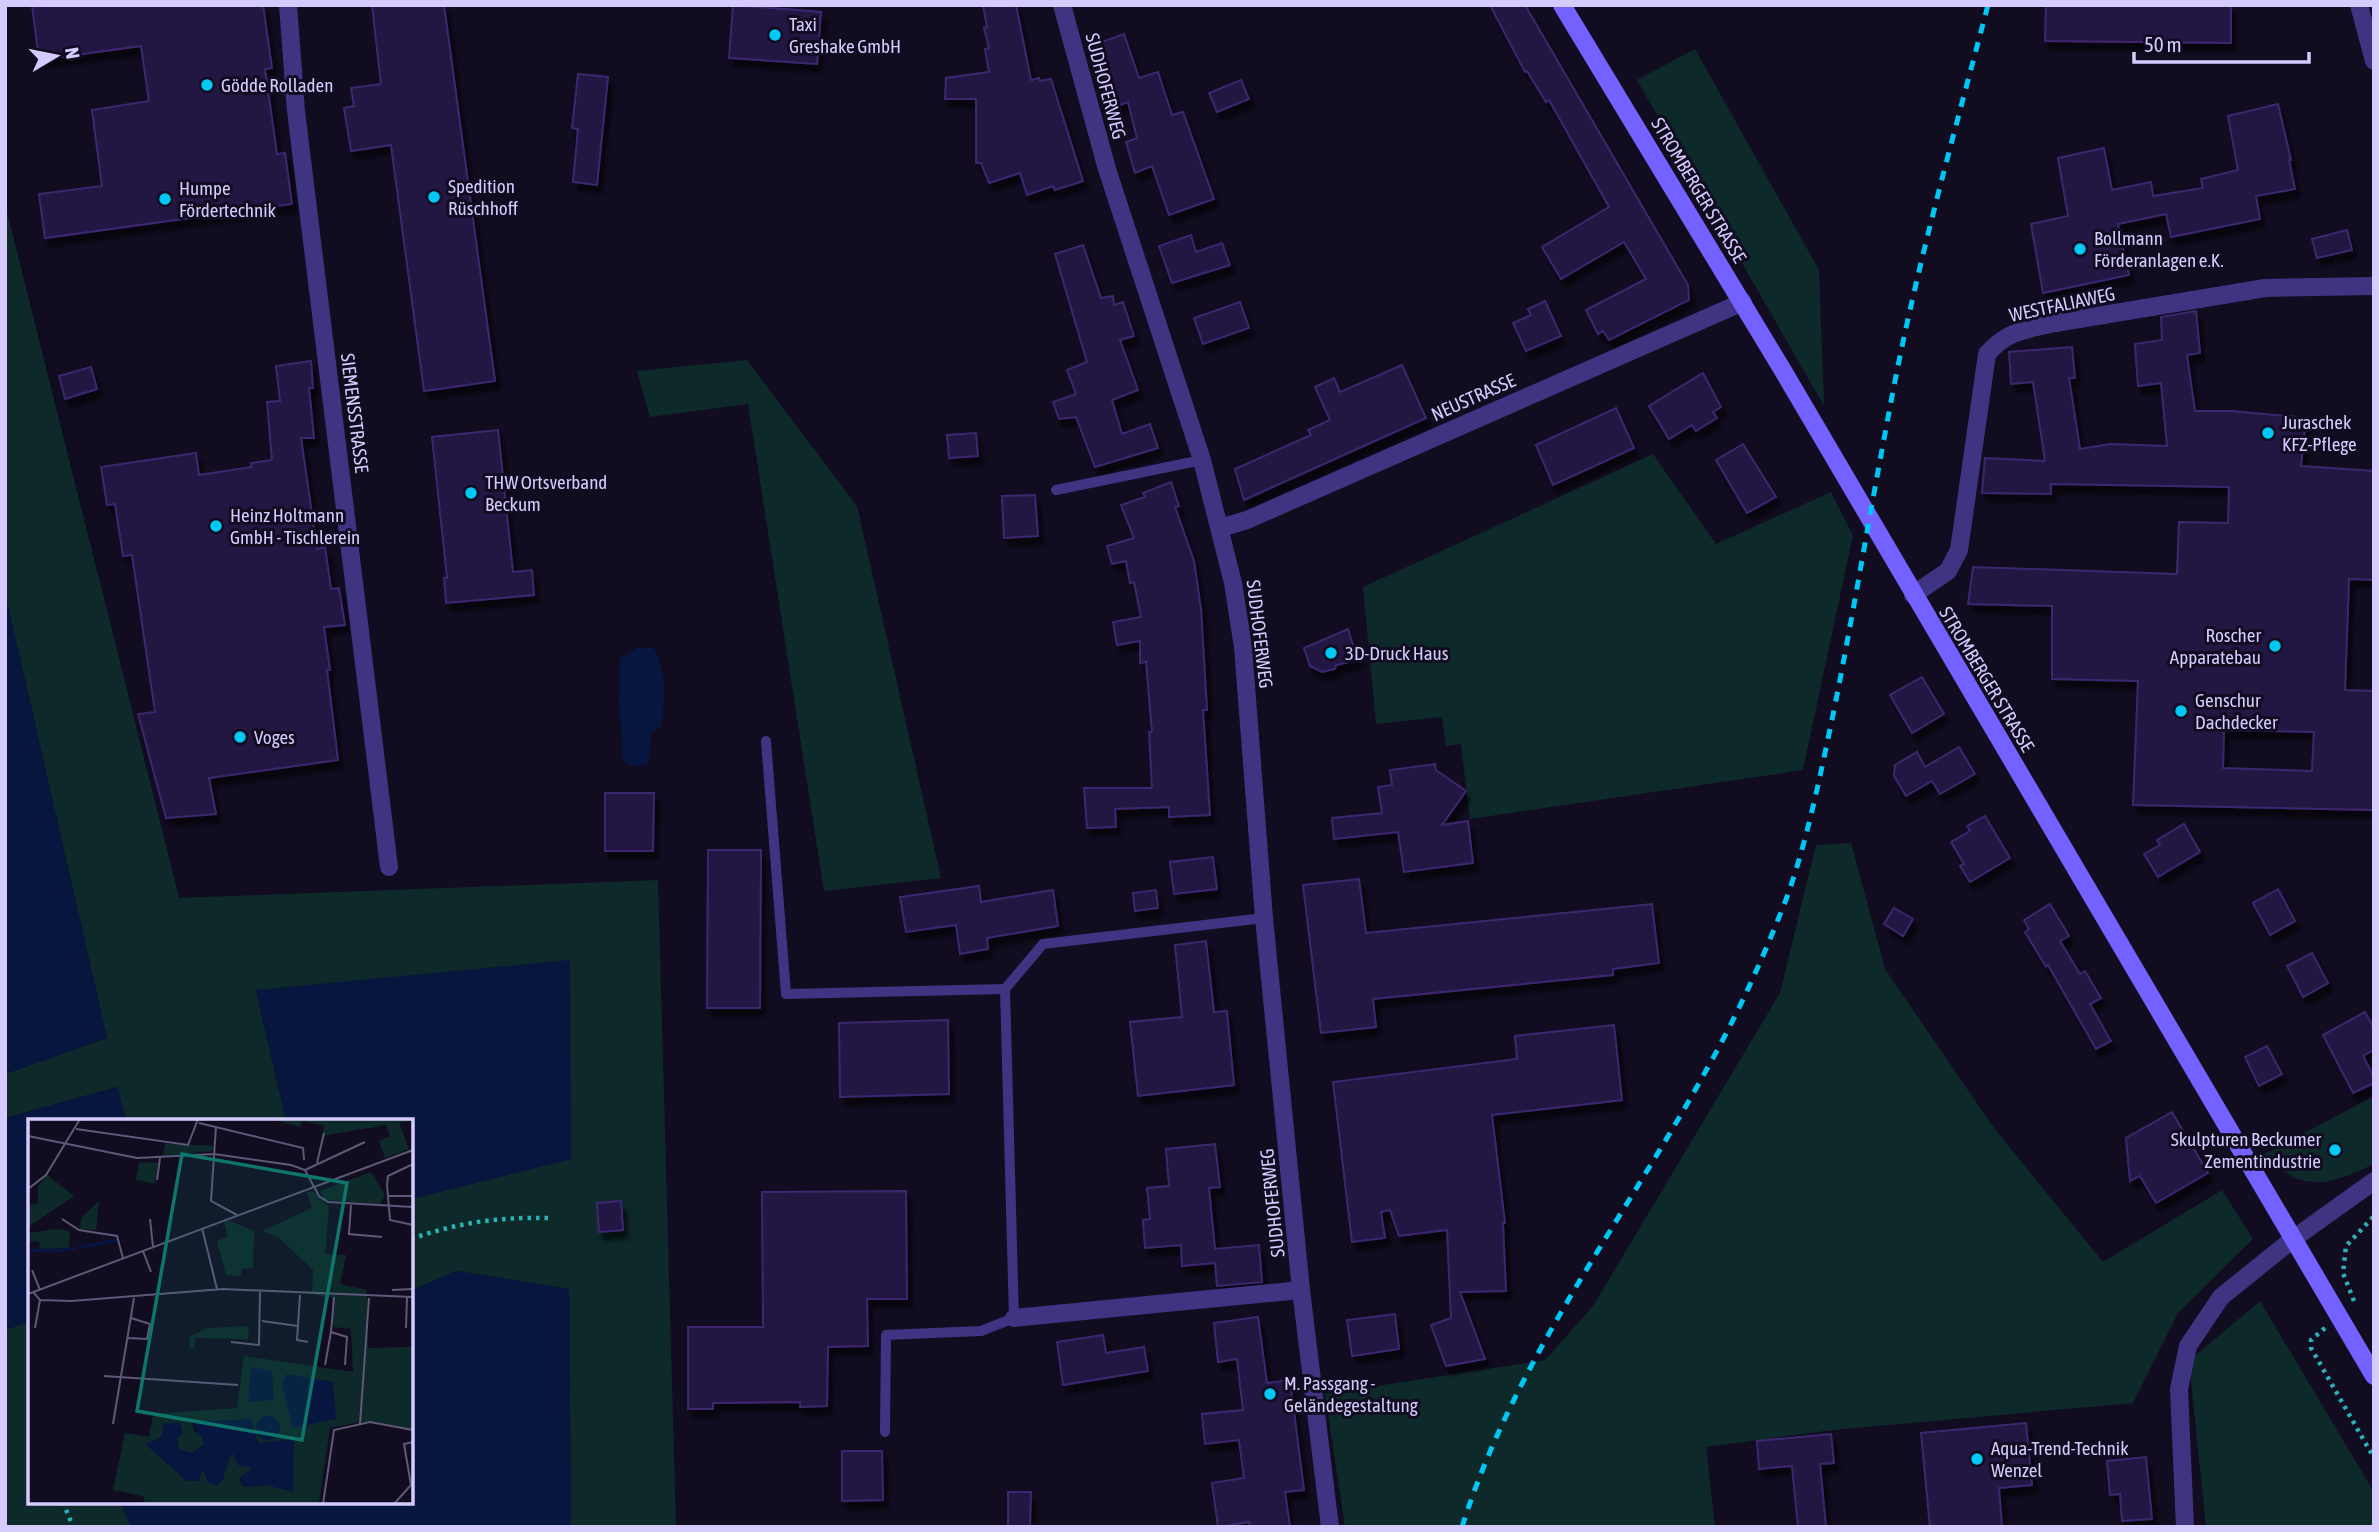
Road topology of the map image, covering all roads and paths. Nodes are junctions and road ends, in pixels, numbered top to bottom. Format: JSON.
{"nodes":[{"id":1,"x":288,"y":5,"type":"edge"},
{"id":2,"x":1062,"y":5,"type":"edge"},
{"id":3,"x":1562,"y":5,"type":"edge"},
{"id":4,"x":2360,"y":5,"type":"edge"},
{"id":5,"x":2374,"y":61,"type":"edge"},
{"id":6,"x":2374,"y":286,"type":"edge"},
{"id":7,"x":1742,"y":302,"type":"junction"},
{"id":8,"x":1202,"y":460,"type":"junction"},
{"id":9,"x":1056,"y":490,"type":"dead end"},
{"id":10,"x":1220,"y":528,"type":"junction"},
{"id":11,"x":1913,"y":595,"type":"junction"},
{"id":12,"x":766,"y":741,"type":"dead end"},
{"id":13,"x":389,"y":867,"type":"dead end"},
{"id":14,"x":1264,"y":918,"type":"junction"},
{"id":15,"x":1005,"y":989,"type":"junction"},
{"id":16,"x":2374,"y":1181,"type":"edge"},
{"id":17,"x":550,"y":1218,"type":"dead end"},
{"id":18,"x":413,"y":1238,"type":"edge"},
{"id":19,"x":2293,"y":1239,"type":"junction"},
{"id":20,"x":1301,"y":1290,"type":"junction"},
{"id":21,"x":1014,"y":1318,"type":"junction"},
{"id":22,"x":2374,"y":1376,"type":"edge"},
{"id":23,"x":885,"y":1432,"type":"dead end"},
{"id":24,"x":64,"y":1504,"type":"edge"},
{"id":25,"x":73,"y":1527,"type":"edge"},
{"id":26,"x":1330,"y":1527,"type":"edge"},
{"id":27,"x":2185,"y":1527,"type":"edge"}],
"edges":[{"from":1,"to":13,"type":"street","name":"SIEMENSSTRASSE"},
{"from":2,"to":8,"type":"street","name":"SUDHOFERWEG"},
{"from":3,"to":7,"type":"main road","name":"STROMBERGER STRASSE"},
{"from":4,"to":5,"type":"street"},
{"from":6,"to":11,"type":"street","name":"WESTFALIAWEG"},
{"from":7,"to":10,"type":"street","name":"NEUSTRASSE"},
{"from":7,"to":11,"type":"main road","name":"STROMBERGER STRASSE"},
{"from":8,"to":9,"type":"lane"},
{"from":8,"to":10,"type":"street","name":"SUDHOFERWEG"},
{"from":10,"to":14,"type":"street","name":"SUDHOFERWEG"},
{"from":11,"to":19,"type":"main road","name":"STROMBERGER STRASSE"},
{"from":12,"to":15,"type":"lane"},
{"from":14,"to":15,"type":"lane"},
{"from":14,"to":20,"type":"street","name":"SUDHOFERWEG"},
{"from":15,"to":21,"type":"lane"},
{"from":16,"to":19,"type":"street"},
{"from":17,"to":18,"type":"path"},
{"from":19,"to":22,"type":"main road","name":"STROMBERGER STRASSE"},
{"from":19,"to":27,"type":"street"},
{"from":20,"to":21,"type":"street"},
{"from":20,"to":26,"type":"street","name":"SUDHOFERWEG"},
{"from":21,"to":23,"type":"lane"},
{"from":24,"to":25,"type":"path"}]}
